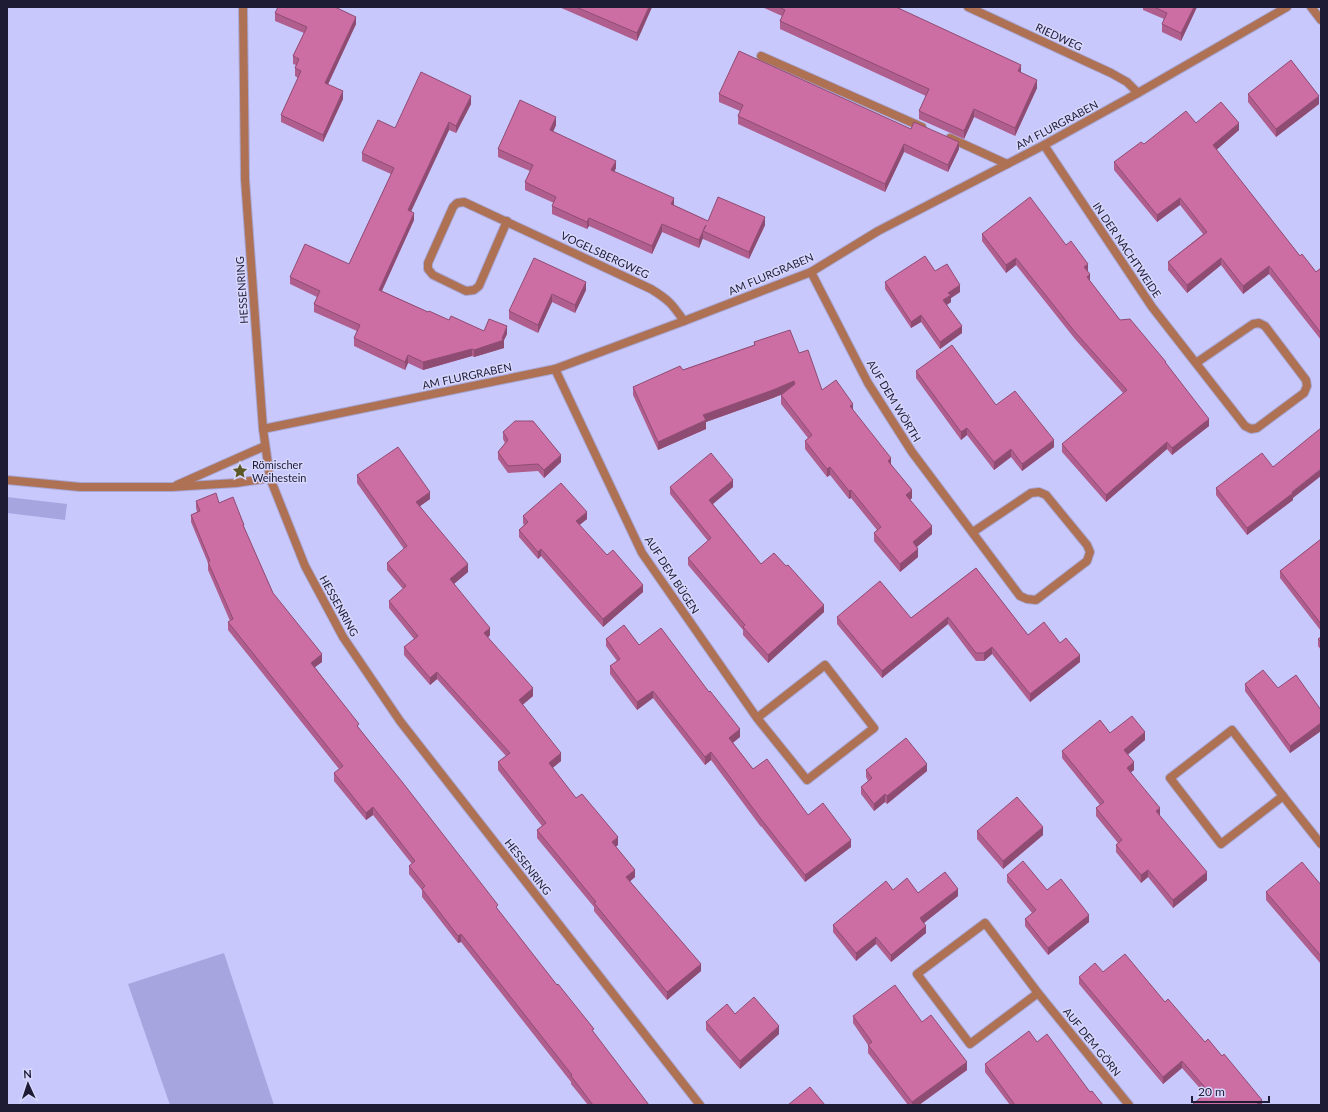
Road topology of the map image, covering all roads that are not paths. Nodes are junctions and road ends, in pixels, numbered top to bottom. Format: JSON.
{"nodes":[{"id":1,"x":243,"y":7,"type":"edge"},
{"id":2,"x":968,"y":7,"type":"edge"},
{"id":3,"x":1311,"y":7,"type":"edge"},
{"id":4,"x":1283,"y":8,"type":"edge"},
{"id":5,"x":1321,"y":20,"type":"edge"},
{"id":6,"x":761,"y":56,"type":"dead end"},
{"id":7,"x":1138,"y":93,"type":"junction"},
{"id":8,"x":928,"y":129,"type":"edge"},
{"id":9,"x":942,"y":135,"type":"edge"},
{"id":10,"x":1044,"y":145,"type":"junction"},
{"id":11,"x":1007,"y":164,"type":"junction"},
{"id":12,"x":507,"y":221,"type":"junction"},
{"id":13,"x":811,"y":272,"type":"junction"},
{"id":14,"x":684,"y":321,"type":"junction"},
{"id":15,"x":1196,"y":363,"type":"junction"},
{"id":16,"x":555,"y":369,"type":"junction"},
{"id":17,"x":263,"y":429,"type":"junction"},
{"id":18,"x":266,"y":446,"type":"junction"},
{"id":19,"x":270,"y":478,"type":"junction"},
{"id":20,"x":7,"y":480,"type":"edge"},
{"id":21,"x":172,"y":487,"type":"junction"},
{"id":22,"x":973,"y":532,"type":"junction"},
{"id":23,"x":756,"y":718,"type":"junction"},
{"id":24,"x":1283,"y":796,"type":"junction"},
{"id":25,"x":1321,"y":844,"type":"edge"},
{"id":26,"x":1038,"y":994,"type":"junction"},
{"id":27,"x":700,"y":1105,"type":"edge"},
{"id":28,"x":1129,"y":1105,"type":"edge"}],
"edges":[{"from":1,"to":17,"type":"street","name":"HESSENRING"},
{"from":2,"to":7,"type":"street","name":"RIEDWEG"},
{"from":3,"to":5,"type":"street"},
{"from":4,"to":7,"type":"street","name":"AM FLURGRABEN"},
{"from":6,"to":8,"type":"street"},
{"from":7,"to":10,"type":"street","name":"AM FLURGRABEN"},
{"from":9,"to":11,"type":"street"},
{"from":10,"to":11,"type":"street","name":"AM FLURGRABEN"},
{"from":10,"to":15,"type":"street","name":"IN DER NACHTWEIDE"},
{"from":11,"to":13,"type":"street","name":"AM FLURGRABEN"},
{"from":12,"to":12,"type":"street","name":"VOGELSBERGWEG"},
{"from":12,"to":14,"type":"street","name":"VOGELSBERGWEG"},
{"from":13,"to":14,"type":"street","name":"AM FLURGRABEN"},
{"from":13,"to":22,"type":"street","name":"AUF DEM WÖRTH"},
{"from":14,"to":16,"type":"street","name":"AM FLURGRABEN"},
{"from":15,"to":15,"type":"street","name":"IN DER NACHTWEIDE"},
{"from":16,"to":17,"type":"street","name":"AM FLURGRABEN"},
{"from":16,"to":23,"type":"street","name":"AUF DEM BÜGEN"},
{"from":17,"to":18,"type":"street","name":"HESSENRING"},
{"from":18,"to":19,"type":"street","name":"HESSENRING"},
{"from":18,"to":21,"type":"street"},
{"from":19,"to":21,"type":"street"},
{"from":19,"to":27,"type":"street","name":"HESSENRING"},
{"from":20,"to":21,"type":"street"},
{"from":22,"to":22,"type":"street","name":"AUF DEM WÖRTH"},
{"from":23,"to":23,"type":"street","name":"AUF DEM BÜGEN"},
{"from":24,"to":24,"type":"street"},
{"from":24,"to":25,"type":"street"},
{"from":26,"to":26,"type":"street","name":"AUF DEM GÖRN"},
{"from":26,"to":28,"type":"street","name":"AUF DEM GÖRN"}]}
